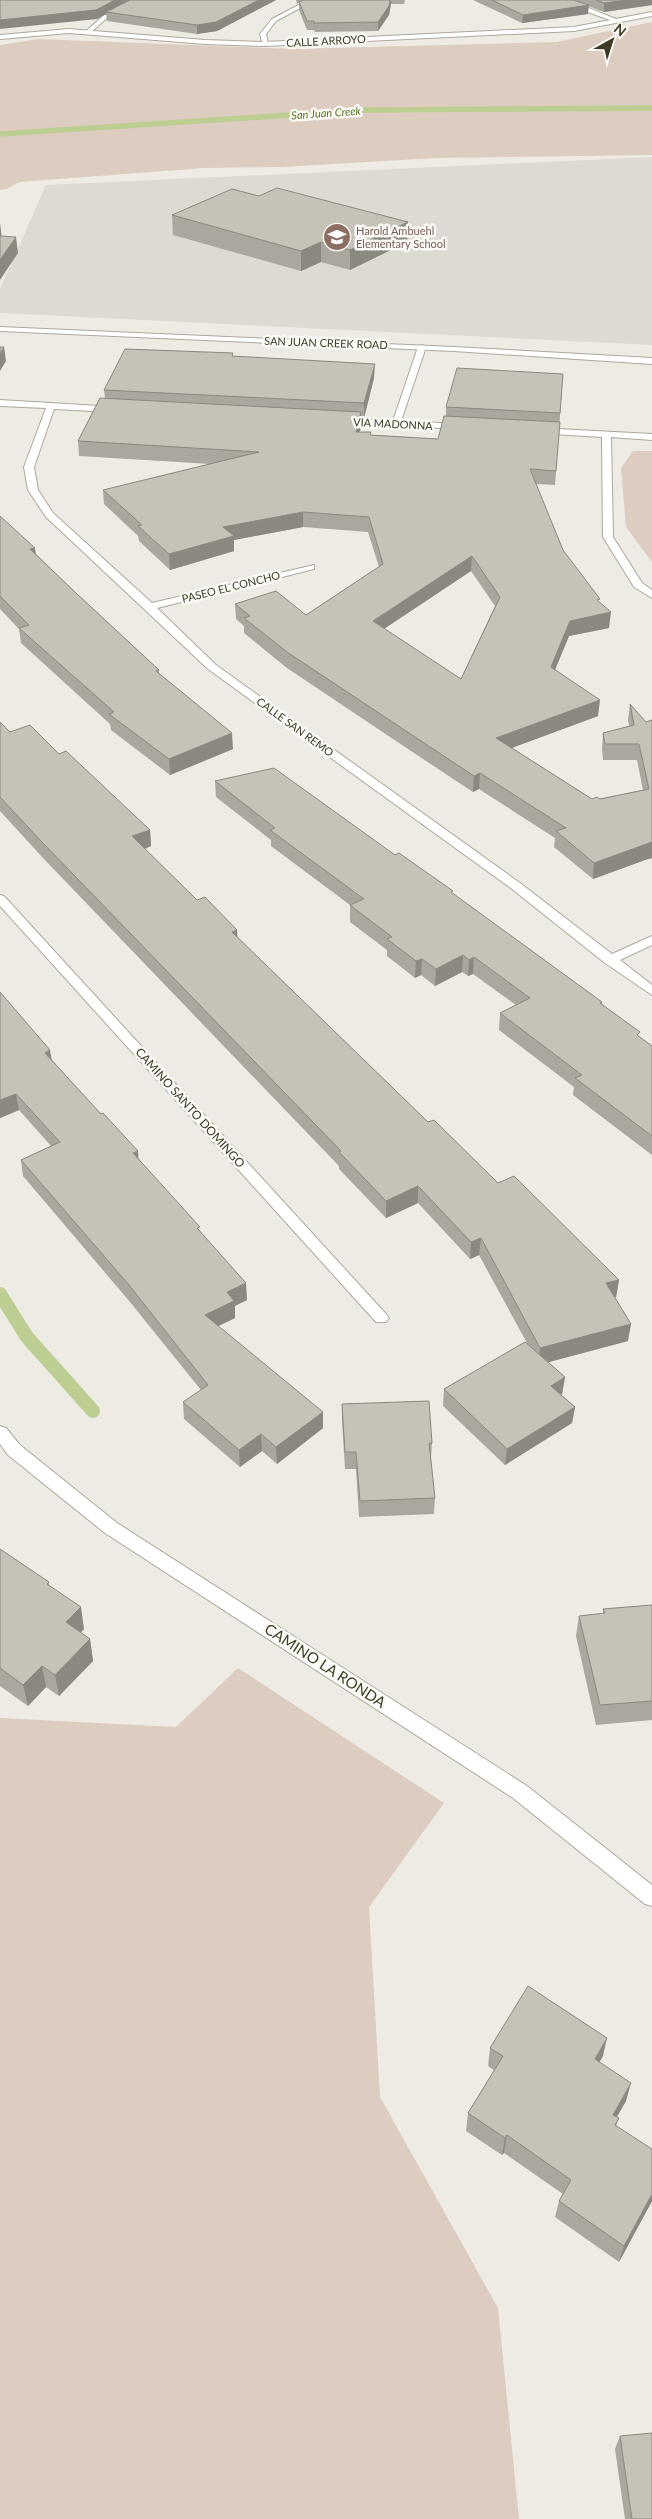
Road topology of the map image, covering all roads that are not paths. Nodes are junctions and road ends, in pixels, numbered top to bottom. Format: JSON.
{"nodes":[{"id":1,"x":141,"y":0,"type":"edge"},
{"id":2,"x":312,"y":0,"type":"edge"},
{"id":3,"x":565,"y":0,"type":"edge"},
{"id":4,"x":652,"y":14,"type":"edge"},
{"id":5,"x":618,"y":21,"type":"junction"},
{"id":6,"x":88,"y":32,"type":"junction"},
{"id":7,"x":0,"y":37,"type":"edge"},
{"id":8,"x":265,"y":44,"type":"junction"},
{"id":9,"x":0,"y":329,"type":"edge"},
{"id":10,"x":422,"y":347,"type":"junction"},
{"id":11,"x":652,"y":361,"type":"edge"},
{"id":12,"x":0,"y":403,"type":"edge"},
{"id":13,"x":51,"y":406,"type":"junction"},
{"id":14,"x":127,"y":410,"type":"edge"},
{"id":15,"x":336,"y":421,"type":"edge"},
{"id":16,"x":396,"y":424,"type":"junction"},
{"id":17,"x":473,"y":428,"type":"edge"},
{"id":18,"x":530,"y":431,"type":"edge"},
{"id":19,"x":606,"y":435,"type":"junction"},
{"id":20,"x":652,"y":437,"type":"edge"},
{"id":21,"x":311,"y":567,"type":"dead end"},
{"id":22,"x":652,"y":595,"type":"edge"},
{"id":23,"x":150,"y":607,"type":"junction"},
{"id":24,"x":0,"y":899,"type":"edge"},
{"id":25,"x":652,"y":940,"type":"edge"},
{"id":26,"x":610,"y":960,"type":"junction"},
{"id":27,"x":652,"y":990,"type":"edge"},
{"id":28,"x":381,"y":1318,"type":"dead end"},
{"id":29,"x":0,"y":1432,"type":"edge"},
{"id":30,"x":652,"y":1897,"type":"edge"}],
"edges":[{"from":1,"to":6,"type":"street"},
{"from":2,"to":8,"type":"street"},
{"from":3,"to":5,"type":"street"},
{"from":4,"to":5,"type":"street","name":"CALLE ARROYO"},
{"from":5,"to":8,"type":"street","name":"CALLE ARROYO"},
{"from":6,"to":7,"type":"street","name":"CALLE ARROYO"},
{"from":6,"to":8,"type":"street","name":"CALLE ARROYO"},
{"from":9,"to":10,"type":"street","name":"SAN JUAN CREEK ROAD"},
{"from":10,"to":11,"type":"street","name":"SAN JUAN CREEK ROAD"},
{"from":10,"to":16,"type":"street"},
{"from":12,"to":13,"type":"street"},
{"from":13,"to":14,"type":"street"},
{"from":13,"to":23,"type":"street","name":"CALLE SAN REMO"},
{"from":15,"to":16,"type":"street","name":"VIA MADONNA"},
{"from":16,"to":17,"type":"street","name":"VIA MADONNA"},
{"from":18,"to":19,"type":"street"},
{"from":19,"to":20,"type":"street"},
{"from":19,"to":22,"type":"street"},
{"from":21,"to":23,"type":"street","name":"PASEO EL CONCHO"},
{"from":23,"to":26,"type":"street","name":"CALLE SAN REMO"},
{"from":24,"to":28,"type":"street","name":"CAMINO SANTO DOMINGO"},
{"from":25,"to":26,"type":"street"},
{"from":26,"to":27,"type":"street","name":"CALLE SAN REMO"},
{"from":29,"to":30,"type":"street","name":"CAMINO LA RONDA"}]}
